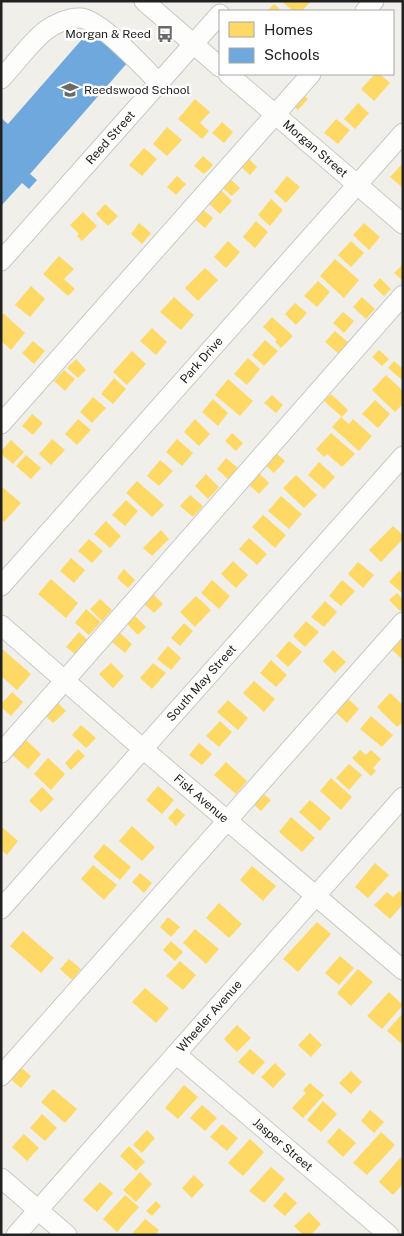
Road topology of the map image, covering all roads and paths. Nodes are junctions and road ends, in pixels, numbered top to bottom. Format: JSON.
{"nodes":[{"id":1,"x":144,"y":1,"type":"edge"},
{"id":2,"x":219,"y":15,"type":"edge"},
{"id":3,"x":194,"y":44,"type":"junction"},
{"id":4,"x":219,"y":66,"type":"edge"},
{"id":5,"x":229,"y":75,"type":"edge"},
{"id":6,"x":310,"y":75,"type":"edge"},
{"id":7,"x":1,"y":78,"type":"edge"},
{"id":8,"x":159,"y":83,"type":"junction"},
{"id":9,"x":276,"y":114,"type":"junction"},
{"id":10,"x":403,"y":132,"type":"edge"},
{"id":11,"x":357,"y":185,"type":"junction"},
{"id":12,"x":403,"y":224,"type":"edge"},
{"id":13,"x":1,"y":261,"type":"edge"},
{"id":14,"x":403,"y":295,"type":"edge"},
{"id":15,"x":1,"y":424,"type":"edge"},
{"id":16,"x":403,"y":456,"type":"edge"},
{"id":17,"x":1,"y":586,"type":"edge"},
{"id":18,"x":403,"y":622,"type":"edge"},
{"id":19,"x":1,"y":625,"type":"edge"},
{"id":20,"x":65,"y":681,"type":"junction"},
{"id":21,"x":143,"y":749,"type":"junction"},
{"id":22,"x":1,"y":753,"type":"edge"},
{"id":23,"x":403,"y":797,"type":"edge"},
{"id":24,"x":228,"y":821,"type":"junction"},
{"id":25,"x":316,"y":896,"type":"junction"},
{"id":26,"x":1,"y":909,"type":"edge"},
{"id":27,"x":403,"y":970,"type":"edge"},
{"id":28,"x":176,"y":1054,"type":"junction"},
{"id":29,"x":1,"y":1076,"type":"edge"},
{"id":30,"x":1,"y":1178,"type":"edge"},
{"id":31,"x":38,"y":1210,"type":"junction"},
{"id":32,"x":16,"y":1235,"type":"edge"},
{"id":33,"x":68,"y":1235,"type":"edge"},
{"id":34,"x":389,"y":1235,"type":"edge"}],
"edges":[{"from":1,"to":3,"type":"street"},
{"from":2,"to":3,"type":"street","name":"Reed Street"},
{"from":3,"to":4,"type":"street"},
{"from":3,"to":8,"type":"street","name":"Reed Street"},
{"from":5,"to":9,"type":"street","name":"Morgan Street"},
{"from":6,"to":9,"type":"street"},
{"from":7,"to":8,"type":"street"},
{"from":8,"to":13,"type":"street","name":"Reed Street"},
{"from":9,"to":11,"type":"street","name":"Morgan Street"},
{"from":9,"to":15,"type":"street"},
{"from":10,"to":11,"type":"street","name":"Park Drive"},
{"from":11,"to":12,"type":"street","name":"Morgan Street"},
{"from":11,"to":17,"type":"street","name":"Park Drive"},
{"from":14,"to":20,"type":"street"},
{"from":16,"to":21,"type":"street","name":"South May Street"},
{"from":18,"to":24,"type":"street"},
{"from":19,"to":20,"type":"street","name":"Fisk Avenue"},
{"from":20,"to":21,"type":"street","name":"Fisk Avenue"},
{"from":20,"to":22,"type":"street"},
{"from":21,"to":24,"type":"street","name":"Fisk Avenue"},
{"from":21,"to":26,"type":"street","name":"South May Street"},
{"from":23,"to":25,"type":"street","name":"Wheeler Avenue"},
{"from":24,"to":25,"type":"street","name":"Fisk Avenue"},
{"from":24,"to":29,"type":"street"},
{"from":25,"to":27,"type":"street","name":"Fisk Avenue"},
{"from":25,"to":28,"type":"street","name":"Wheeler Avenue"},
{"from":28,"to":31,"type":"street","name":"Wheeler Avenue"},
{"from":28,"to":34,"type":"street","name":"Jasper Street"},
{"from":30,"to":31,"type":"street"},
{"from":31,"to":32,"type":"street","name":"Wheeler Avenue"},
{"from":31,"to":33,"type":"street"}]}
